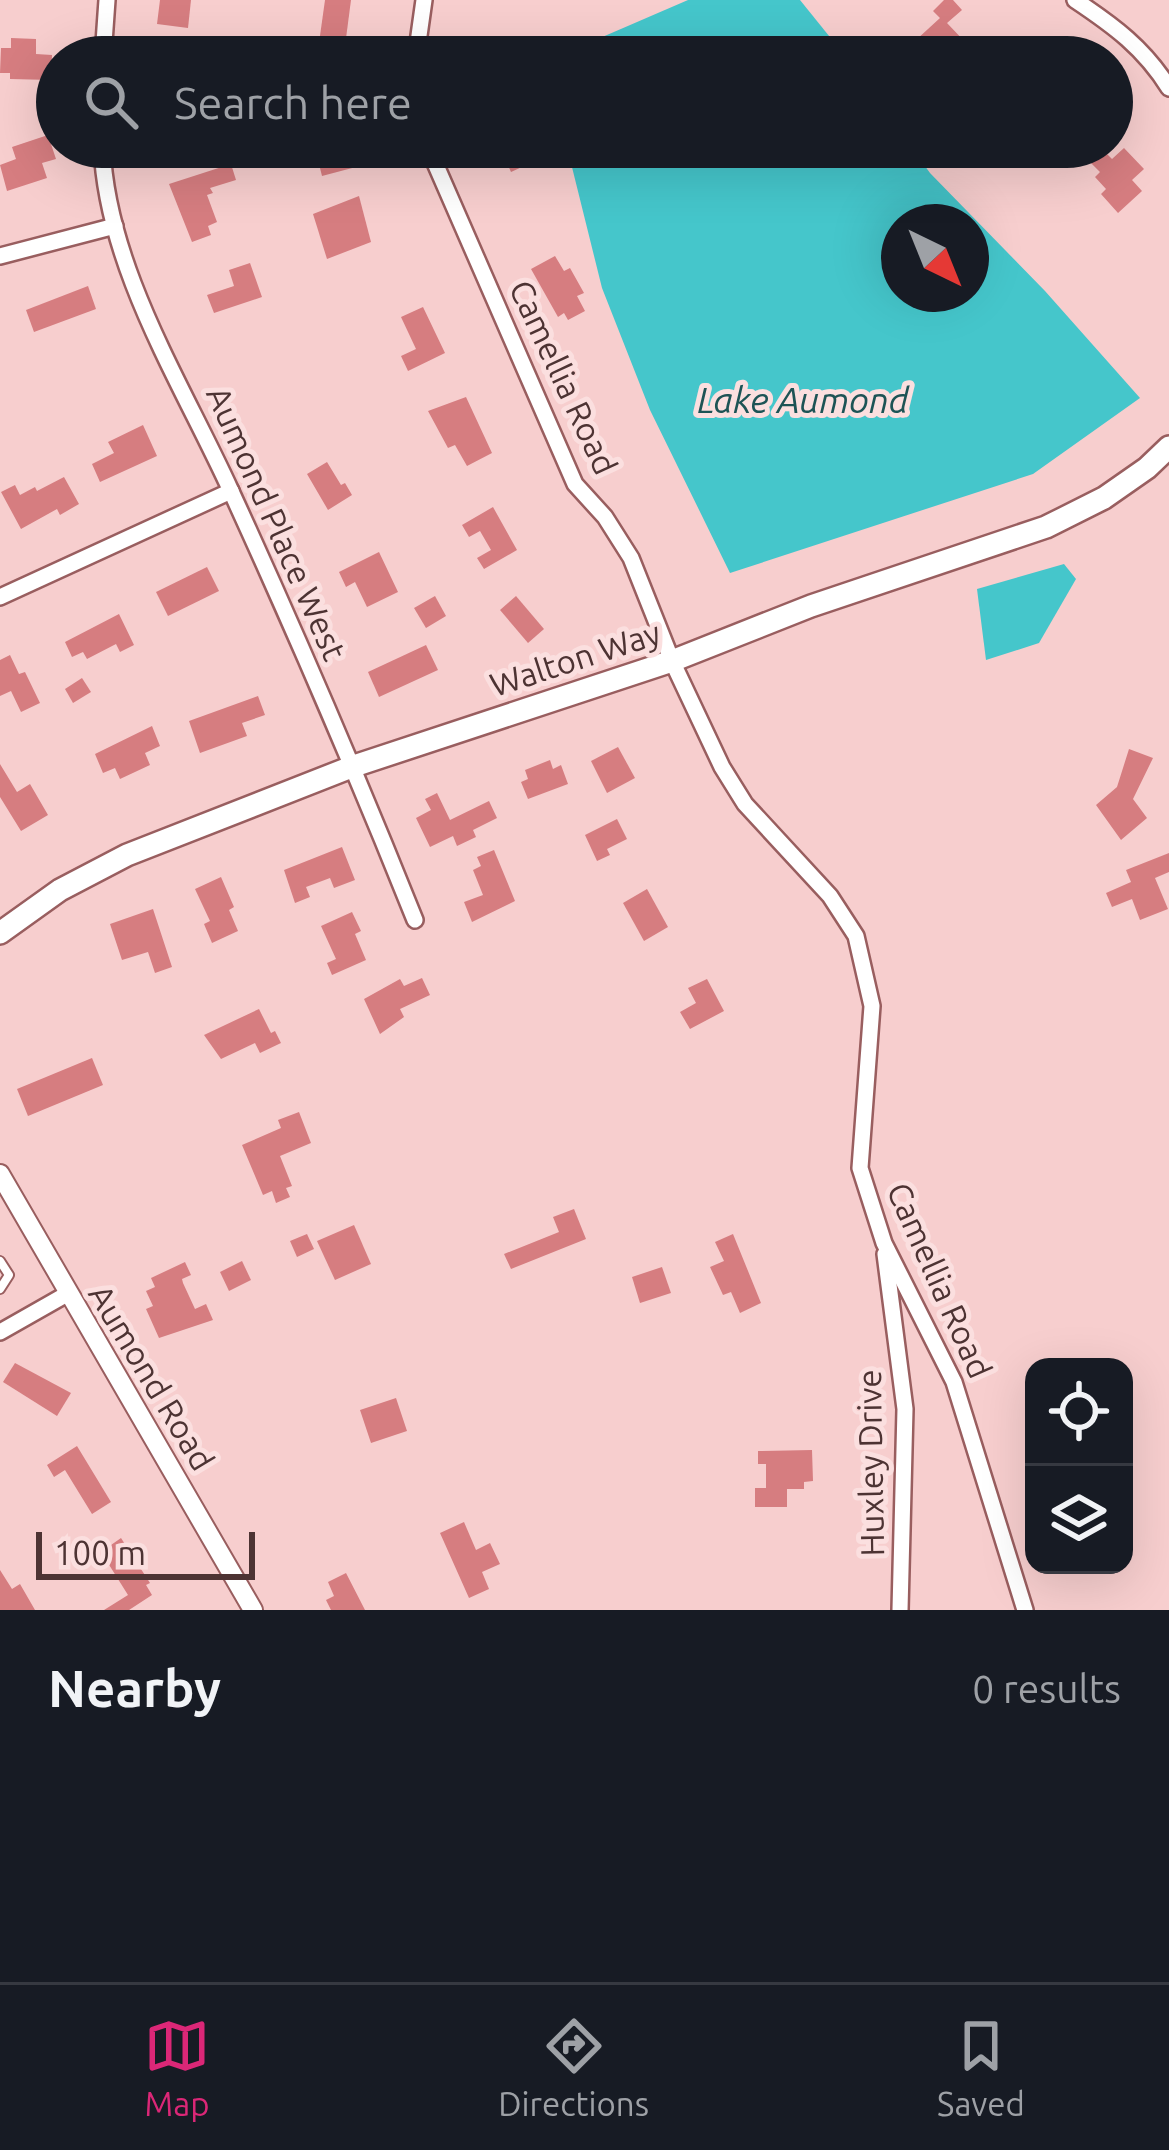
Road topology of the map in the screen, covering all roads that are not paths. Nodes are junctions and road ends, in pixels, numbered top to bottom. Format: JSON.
{"nodes":[{"id":1,"x":106,"y":0,"type":"edge"},
{"id":2,"x":424,"y":0,"type":"edge"},
{"id":3,"x":1075,"y":0,"type":"edge"},
{"id":4,"x":104,"y":36,"type":"edge"},
{"id":5,"x":419,"y":36,"type":"edge"},
{"id":6,"x":1127,"y":36,"type":"edge"},
{"id":7,"x":1133,"y":42,"type":"edge"},
{"id":8,"x":1169,"y":88,"type":"edge"},
{"id":9,"x":105,"y":168,"type":"edge"},
{"id":10,"x":437,"y":168,"type":"edge"},
{"id":11,"x":115,"y":226,"type":"junction"},
{"id":12,"x":0,"y":256,"type":"edge"},
{"id":13,"x":1169,"y":446,"type":"edge"},
{"id":14,"x":231,"y":491,"type":"junction"},
{"id":15,"x":0,"y":597,"type":"edge"},
{"id":16,"x":672,"y":661,"type":"junction"},
{"id":17,"x":354,"y":766,"type":"junction"},
{"id":18,"x":415,"y":920,"type":"dead end"},
{"id":19,"x":0,"y":933,"type":"edge"},
{"id":20,"x":0,"y":1174,"type":"edge"},
{"id":21,"x":884,"y":1243,"type":"junction"},
{"id":22,"x":0,"y":1261,"type":"edge"},
{"id":23,"x":0,"y":1289,"type":"edge"},
{"id":24,"x":67,"y":1294,"type":"junction"},
{"id":25,"x":2,"y":1326,"type":"edge"},
{"id":26,"x":253,"y":1610,"type":"edge"},
{"id":27,"x":900,"y":1610,"type":"edge"},
{"id":28,"x":1024,"y":1610,"type":"edge"}],
"edges":[{"from":1,"to":4,"type":"street"},
{"from":2,"to":5,"type":"street"},
{"from":3,"to":6,"type":"street"},
{"from":7,"to":8,"type":"street"},
{"from":9,"to":11,"type":"street","name":"Aumond Place West"},
{"from":10,"to":16,"type":"street","name":"Camellia Road"},
{"from":11,"to":12,"type":"street"},
{"from":11,"to":14,"type":"street","name":"Aumond Place West"},
{"from":13,"to":16,"type":"main road","name":"Walton Way"},
{"from":14,"to":15,"type":"street"},
{"from":14,"to":17,"type":"street","name":"Aumond Place West"},
{"from":16,"to":17,"type":"main road","name":"Walton Way"},
{"from":16,"to":21,"type":"street","name":"Camellia Road"},
{"from":17,"to":18,"type":"street","name":"Aumond Place West"},
{"from":17,"to":19,"type":"main road","name":"Walton Way"},
{"from":20,"to":24,"type":"street","name":"Aumond Road"},
{"from":21,"to":27,"type":"street","name":"Huxley Drive"},
{"from":21,"to":28,"type":"street","name":"Camellia Road"},
{"from":22,"to":23,"type":"lane"},
{"from":24,"to":25,"type":"street"},
{"from":24,"to":26,"type":"street","name":"Aumond Road"}]}
